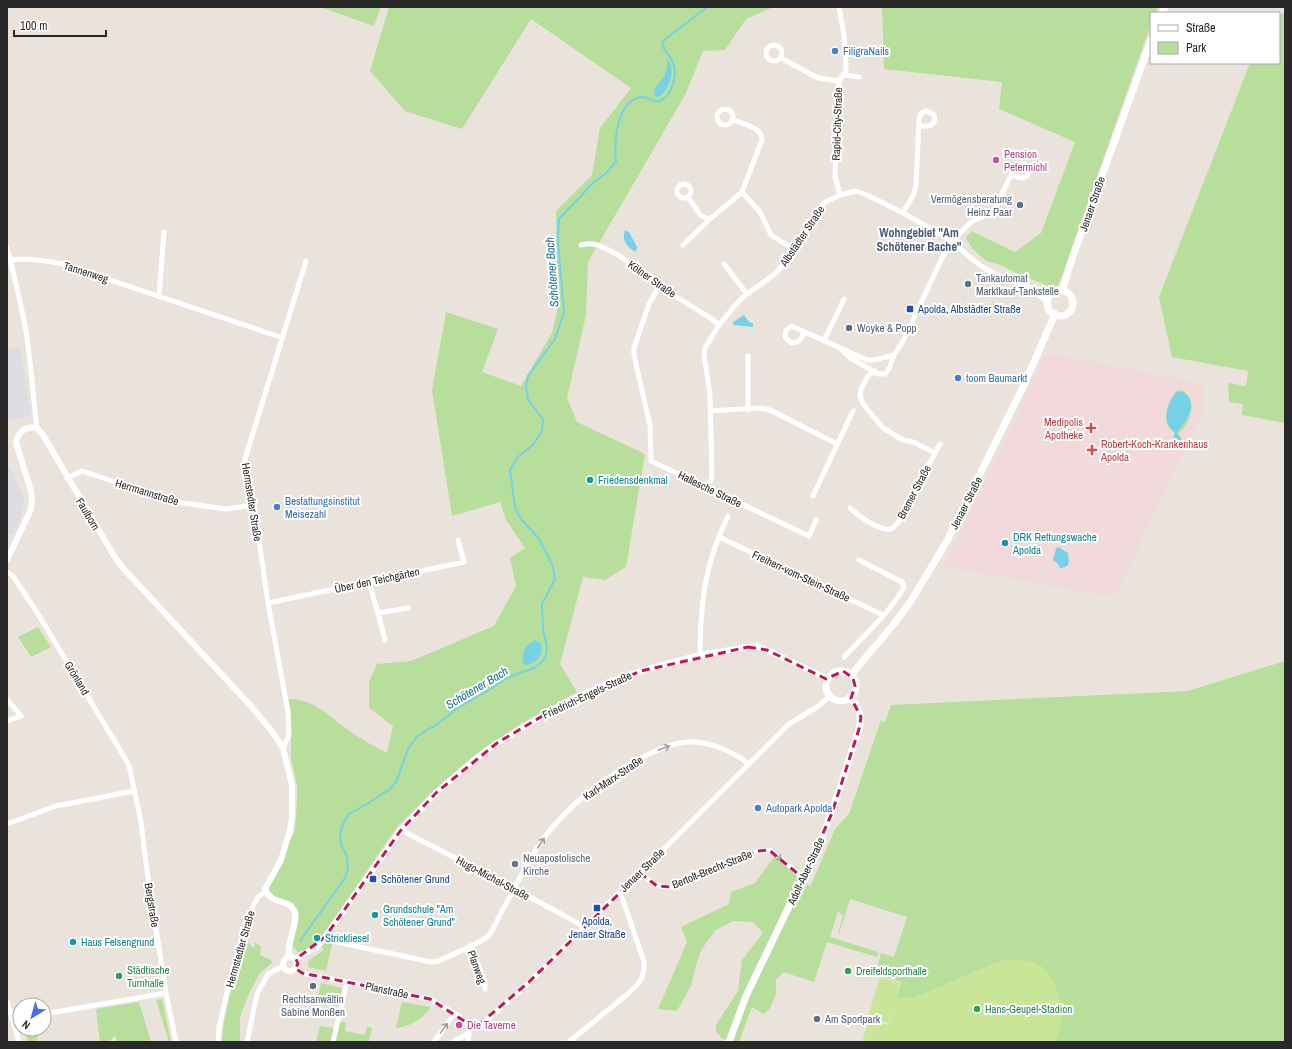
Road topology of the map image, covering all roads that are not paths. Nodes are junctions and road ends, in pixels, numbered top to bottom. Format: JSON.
{"nodes":[{"id":1,"x":839,"y":7,"type":"edge"},
{"id":2,"x":1150,"y":43,"type":"edge"},
{"id":3,"x":781,"y":58,"type":"dead end"},
{"id":4,"x":844,"y":75,"type":"junction"},
{"id":5,"x":859,"y":78,"type":"dead end"},
{"id":6,"x":839,"y":81,"type":"junction"},
{"id":7,"x":733,"y":120,"type":"dead end"},
{"id":8,"x":919,"y":126,"type":"dead end"},
{"id":9,"x":1011,"y":175,"type":"dead end"},
{"id":10,"x":742,"y":192,"type":"junction"},
{"id":11,"x":840,"y":195,"type":"junction"},
{"id":12,"x":688,"y":197,"type":"dead end"},
{"id":13,"x":903,"y":213,"type":"junction"},
{"id":14,"x":710,"y":220,"type":"junction"},
{"id":15,"x":164,"y":232,"type":"dead end"},
{"id":16,"x":954,"y":243,"type":"junction"},
{"id":17,"x":581,"y":245,"type":"dead end"},
{"id":18,"x":683,"y":245,"type":"dead end"},
{"id":19,"x":7,"y":247,"type":"edge"},
{"id":20,"x":793,"y":249,"type":"junction"},
{"id":21,"x":10,"y":260,"type":"junction"},
{"id":22,"x":306,"y":261,"type":"dead end"},
{"id":23,"x":724,"y":264,"type":"dead end"},
{"id":24,"x":660,"y":286,"type":"junction"},
{"id":25,"x":1028,"y":287,"type":"junction"},
{"id":26,"x":1062,"y":291,"type":"junction"},
{"id":27,"x":747,"y":294,"type":"junction"},
{"id":28,"x":1052,"y":294,"type":"junction"},
{"id":29,"x":159,"y":297,"type":"junction"},
{"id":30,"x":844,"y":299,"type":"dead end"},
{"id":31,"x":1048,"y":302,"type":"junction"},
{"id":32,"x":1055,"y":314,"type":"junction"},
{"id":33,"x":719,"y":325,"type":"junction"},
{"id":34,"x":804,"y":332,"type":"dead end"},
{"id":35,"x":283,"y":338,"type":"junction"},
{"id":36,"x":824,"y":341,"type":"junction"},
{"id":37,"x":840,"y":348,"type":"junction"},
{"id":38,"x":894,"y":355,"type":"junction"},
{"id":39,"x":748,"y":356,"type":"dead end"},
{"id":40,"x":875,"y":361,"type":"junction"},
{"id":41,"x":875,"y":371,"type":"junction"},
{"id":42,"x":748,"y":410,"type":"junction"},
{"id":43,"x":853,"y":410,"type":"dead end"},
{"id":44,"x":710,"y":411,"type":"junction"},
{"id":45,"x":38,"y":428,"type":"junction"},
{"id":46,"x":837,"y":444,"type":"junction"},
{"id":47,"x":940,"y":444,"type":"dead end"},
{"id":48,"x":935,"y":453,"type":"junction"},
{"id":49,"x":67,"y":478,"type":"junction"},
{"id":50,"x":708,"y":487,"type":"junction"},
{"id":51,"x":813,"y":496,"type":"dead end"},
{"id":52,"x":254,"y":505,"type":"junction"},
{"id":53,"x":850,"y":508,"type":"dead end"},
{"id":54,"x":728,"y":516,"type":"dead end"},
{"id":55,"x":816,"y":520,"type":"dead end"},
{"id":56,"x":719,"y":537,"type":"junction"},
{"id":57,"x":458,"y":540,"type":"dead end"},
{"id":58,"x":7,"y":560,"type":"edge"},
{"id":59,"x":859,"y":560,"type":"dead end"},
{"id":60,"x":7,"y":572,"type":"edge"},
{"id":61,"x":369,"y":582,"type":"junction"},
{"id":62,"x":268,"y":603,"type":"junction"},
{"id":63,"x":408,"y":608,"type":"dead end"},
{"id":64,"x":378,"y":613,"type":"junction"},
{"id":65,"x":883,"y":615,"type":"junction"},
{"id":66,"x":385,"y":640,"type":"dead end"},
{"id":67,"x":700,"y":655,"type":"junction"},
{"id":68,"x":844,"y":657,"type":"dead end"},
{"id":69,"x":851,"y":675,"type":"junction"},
{"id":70,"x":828,"y":679,"type":"junction"},
{"id":71,"x":830,"y":696,"type":"junction"},
{"id":72,"x":850,"y":697,"type":"junction"},
{"id":73,"x":7,"y":699,"type":"edge"},
{"id":74,"x":7,"y":721,"type":"edge"},
{"id":75,"x":271,"y":730,"type":"joint"},
{"id":76,"x":283,"y":748,"type":"junction"},
{"id":77,"x":749,"y":764,"type":"junction"},
{"id":78,"x":134,"y":791,"type":"junction"},
{"id":79,"x":7,"y":824,"type":"edge"},
{"id":80,"x":401,"y":830,"type":"junction"},
{"id":81,"x":640,"y":873,"type":"junction"},
{"id":82,"x":803,"y":878,"type":"junction"},
{"id":83,"x":515,"y":889,"type":"junction"},
{"id":84,"x":266,"y":891,"type":"junction"},
{"id":85,"x":619,"y":892,"type":"junction"},
{"id":86,"x":585,"y":927,"type":"junction"},
{"id":87,"x":325,"y":937,"type":"junction"},
{"id":88,"x":470,"y":946,"type":"junction"},
{"id":89,"x":289,"y":956,"type":"junction"},
{"id":90,"x":296,"y":960,"type":"junction"},
{"id":91,"x":283,"y":966,"type":"junction"},
{"id":92,"x":295,"y":968,"type":"junction"},
{"id":93,"x":346,"y":982,"type":"junction"},
{"id":94,"x":485,"y":989,"type":"dead end"},
{"id":95,"x":166,"y":993,"type":"junction"},
{"id":96,"x":7,"y":1001,"type":"edge"},
{"id":97,"x":52,"y":1013,"type":"edge"},
{"id":98,"x":454,"y":1014,"type":"junction"},
{"id":99,"x":12,"y":1015,"type":"edge"},
{"id":100,"x":471,"y":1029,"type":"junction"},
{"id":101,"x":176,"y":1042,"type":"edge"},
{"id":102,"x":218,"y":1042,"type":"edge"},
{"id":103,"x":247,"y":1042,"type":"edge"},
{"id":104,"x":333,"y":1042,"type":"edge"},
{"id":105,"x":434,"y":1042,"type":"edge"},
{"id":106,"x":453,"y":1042,"type":"edge"},
{"id":107,"x":468,"y":1042,"type":"edge"},
{"id":108,"x":569,"y":1042,"type":"edge"},
{"id":109,"x":729,"y":1042,"type":"edge"}],
"edges":[{"from":1,"to":4,"type":"street","name":"Rapid-City-Straße"},
{"from":2,"to":26,"type":"main road","name":"Jenaer Straße"},
{"from":3,"to":6,"type":"street"},
{"from":4,"to":5,"type":"street"},
{"from":4,"to":6,"type":"street","name":"Rapid-City-Straße"},
{"from":6,"to":11,"type":"street","name":"Rapid-City-Straße"},
{"from":7,"to":10,"type":"street"},
{"from":8,"to":13,"type":"street"},
{"from":9,"to":16,"type":"street"},
{"from":10,"to":14,"type":"street"},
{"from":10,"to":20,"type":"street"},
{"from":11,"to":13,"type":"street","name":"Albstädter Straße"},
{"from":11,"to":20,"type":"street","name":"Albstädter Straße"},
{"from":12,"to":14,"type":"street"},
{"from":13,"to":16,"type":"street","name":"Albstädter Straße"},
{"from":14,"to":18,"type":"street"},
{"from":15,"to":29,"type":"street"},
{"from":16,"to":25,"type":"street","name":"Albstädter Straße"},
{"from":16,"to":38,"type":"street"},
{"from":17,"to":24,"type":"street","name":"Kölner Straße"},
{"from":19,"to":21,"type":"street","name":"Faulborn"},
{"from":20,"to":27,"type":"street","name":"Albstädter Straße"},
{"from":21,"to":29,"type":"street","name":"Tannenweg"},
{"from":21,"to":45,"type":"street","name":"Faulborn"},
{"from":22,"to":35,"type":"street","name":"Hermstedter Straße"},
{"from":23,"to":27,"type":"street"},
{"from":24,"to":33,"type":"street","name":"Kölner Straße"},
{"from":24,"to":50,"type":"street","name":"Hallesche Straße"},
{"from":25,"to":28,"type":"street","name":"Albstädter Straße"},
{"from":25,"to":31,"type":"street"},
{"from":26,"to":28,"type":"main road"},
{"from":26,"to":32,"type":"main road"},
{"from":27,"to":33,"type":"street","name":"Albstädter Straße"},
{"from":28,"to":31,"type":"main road"},
{"from":29,"to":35,"type":"street","name":"Tannenweg"},
{"from":30,"to":36,"type":"street"},
{"from":31,"to":32,"type":"main road"},
{"from":32,"to":69,"type":"main road","name":"Jenaer Straße"},
{"from":33,"to":44,"type":"street","name":"Albstädter Straße"},
{"from":34,"to":36,"type":"street"},
{"from":35,"to":52,"type":"street","name":"Hermstedter Straße"},
{"from":36,"to":37,"type":"street"},
{"from":37,"to":40,"type":"street"},
{"from":37,"to":41,"type":"street"},
{"from":38,"to":40,"type":"street"},
{"from":38,"to":41,"type":"street"},
{"from":39,"to":42,"type":"street"},
{"from":40,"to":41,"type":"street"},
{"from":41,"to":48,"type":"street","name":"Bremer Straße"},
{"from":42,"to":44,"type":"street"},
{"from":42,"to":46,"type":"street"},
{"from":43,"to":46,"type":"street"},
{"from":44,"to":50,"type":"street","name":"Albstädter Straße"},
{"from":45,"to":49,"type":"street","name":"Faulborn"},
{"from":45,"to":58,"type":"street"},
{"from":46,"to":51,"type":"street"},
{"from":47,"to":48,"type":"street","name":"Bremer Straße"},
{"from":48,"to":53,"type":"street","name":"Bremer Straße"},
{"from":49,"to":52,"type":"street","name":"Herrmannstraße"},
{"from":49,"to":75,"type":"street","name":"Faulborn"},
{"from":50,"to":55,"type":"street","name":"Hallesche Straße"},
{"from":52,"to":62,"type":"street","name":"Hermstedter Straße"},
{"from":54,"to":56,"type":"street"},
{"from":56,"to":65,"type":"street","name":"Freiherr-vom-Stein-Straße"},
{"from":56,"to":67,"type":"street"},
{"from":57,"to":61,"type":"street","name":"Über den Teichgärten"},
{"from":59,"to":65,"type":"street"},
{"from":60,"to":78,"type":"street","name":"Grönland"},
{"from":61,"to":62,"type":"street","name":"Über den Teichgärten"},
{"from":61,"to":64,"type":"street"},
{"from":62,"to":76,"type":"street","name":"Hermstedter Straße"},
{"from":63,"to":64,"type":"street"},
{"from":64,"to":66,"type":"street"},
{"from":65,"to":68,"type":"street"},
{"from":67,"to":70,"type":"street","name":"Friedrich-Engels-Straße"},
{"from":67,"to":80,"type":"street","name":"Friedrich-Engels-Straße"},
{"from":69,"to":70,"type":"main road"},
{"from":69,"to":72,"type":"main road"},
{"from":70,"to":71,"type":"main road"},
{"from":71,"to":72,"type":"main road"},
{"from":71,"to":77,"type":"street","name":"Jenaer Straße"},
{"from":72,"to":82,"type":"main road","name":"Adolf-Aber-Straße"},
{"from":73,"to":74,"type":"street"},
{"from":75,"to":76,"type":"street","name":"Hermstedter Straße"},
{"from":76,"to":84,"type":"street","name":"Hermstedter Straße"},
{"from":77,"to":81,"type":"street","name":"Jenaer Straße"},
{"from":83,"to":77,"type":"street","name":"Karl-Marx-Straße","one_way":true},
{"from":78,"to":79,"type":"street"},
{"from":78,"to":95,"type":"street","name":"Bergstraße"},
{"from":80,"to":83,"type":"street","name":"Hugo-Michel-Straße"},
{"from":80,"to":87,"type":"street","name":"Friedrich-Engels-Straße"},
{"from":81,"to":82,"type":"street","name":"Bertolt-Brecht-Straße","one_way":true},
{"from":81,"to":85,"type":"street","name":"Jenaer Straße"},
{"from":82,"to":109,"type":"main road","name":"Adolf-Aber-Straße"},
{"from":83,"to":86,"type":"street","name":"Hugo-Michel-Straße"},
{"from":83,"to":88,"type":"street","name":"Karl-Marx-Straße"},
{"from":84,"to":89,"type":"street"},
{"from":84,"to":102,"type":"street","name":"Hermstedter Straße"},
{"from":85,"to":86,"type":"street","name":"Jenaer Straße"},
{"from":85,"to":108,"type":"street"},
{"from":86,"to":100,"type":"street","name":"Jenaer Straße"},
{"from":87,"to":88,"type":"street","name":"Karl-Marx-Straße"},
{"from":87,"to":90,"type":"street","name":"Friedrich-Engels-Straße"},
{"from":88,"to":94,"type":"street","name":"Planweg"},
{"from":89,"to":90,"type":"street"},
{"from":89,"to":91,"type":"street"},
{"from":90,"to":92,"type":"street"},
{"from":91,"to":92,"type":"street"},
{"from":91,"to":103,"type":"street"},
{"from":92,"to":93,"type":"street","name":"Planstraße"},
{"from":93,"to":98,"type":"street","name":"Planstraße"},
{"from":93,"to":104,"type":"street"},
{"from":95,"to":97,"type":"street"},
{"from":95,"to":101,"type":"street","name":"Bergstraße"},
{"from":96,"to":99,"type":"street"},
{"from":98,"to":100,"type":"street","name":"Planstraße"},
{"from":105,"to":98,"type":"street","one_way":true},
{"from":100,"to":106,"type":"street","name":"Jenaer Straße"},
{"from":100,"to":107,"type":"street"}]}
